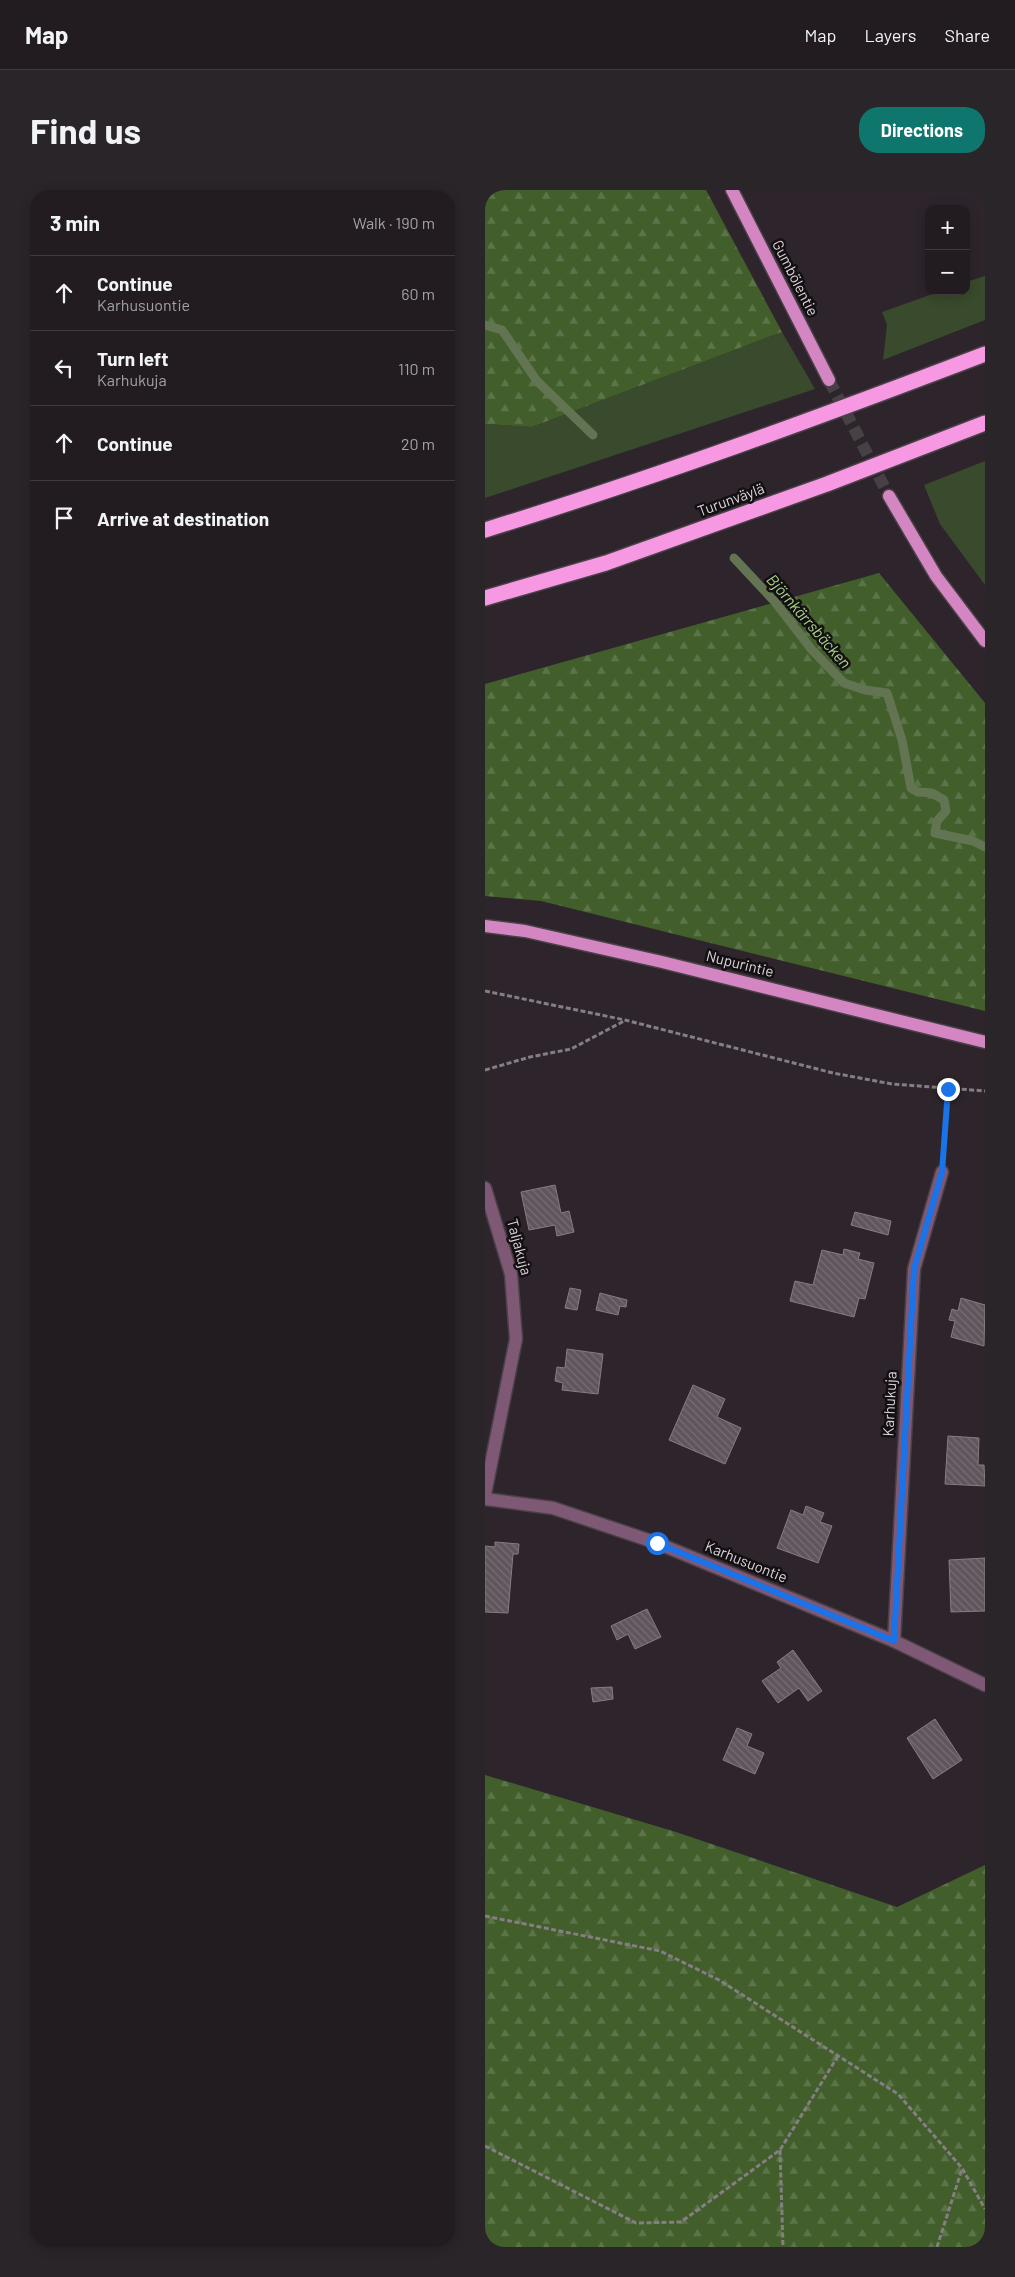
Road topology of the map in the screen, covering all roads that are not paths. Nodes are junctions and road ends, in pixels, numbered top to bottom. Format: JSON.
{"nodes":[{"id":1,"x":732,"y":190,"type":"edge"},
{"id":2,"x":985,"y":354,"type":"edge"},
{"id":3,"x":829,"y":380,"type":"tunnel mouth"},
{"id":4,"x":985,"y":422,"type":"edge"},
{"id":5,"x":889,"y":496,"type":"tunnel mouth"},
{"id":6,"x":485,"y":530,"type":"edge"},
{"id":7,"x":485,"y":598,"type":"edge"},
{"id":8,"x":985,"y":641,"type":"edge"},
{"id":9,"x":485,"y":926,"type":"edge"},
{"id":10,"x":985,"y":1042,"type":"edge"},
{"id":11,"x":942,"y":1172,"type":"road end"},
{"id":12,"x":485,"y":1188,"type":"edge"},
{"id":13,"x":485,"y":1494,"type":"edge"},
{"id":14,"x":485,"y":1499,"type":"edge"},
{"id":15,"x":894,"y":1641,"type":"junction"},
{"id":16,"x":985,"y":1685,"type":"edge"}],
"edges":[{"from":1,"to":3,"type":"main road","name":"Gumbölentie"},
{"from":2,"to":6,"type":"highway"},
{"from":4,"to":7,"type":"highway","name":"Turunväylä"},
{"from":5,"to":8,"type":"main road"},
{"from":9,"to":10,"type":"main road","name":"Nupurintie"},
{"from":11,"to":15,"type":"street","name":"Karhukuja"},
{"from":12,"to":13,"type":"street","name":"Taljakuja"},
{"from":14,"to":15,"type":"street","name":"Karhusuontie"},
{"from":15,"to":16,"type":"street","name":"Karhusuontie"}]}
